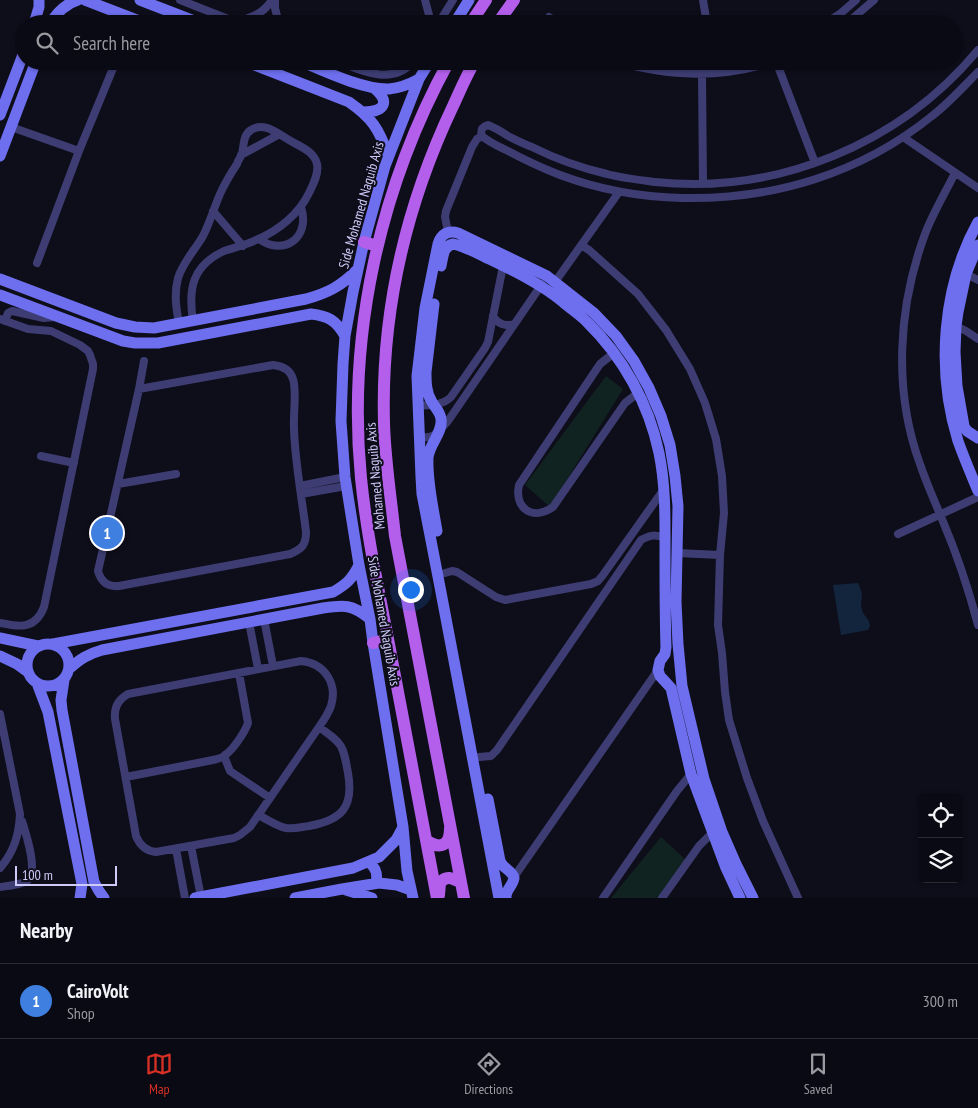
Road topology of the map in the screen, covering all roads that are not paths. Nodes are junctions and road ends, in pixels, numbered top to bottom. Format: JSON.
{"nodes":[{"id":1,"x":39,"y":0,"type":"edge"},
{"id":2,"x":78,"y":0,"type":"edge"},
{"id":3,"x":85,"y":0,"type":"edge"},
{"id":4,"x":140,"y":0,"type":"edge"},
{"id":5,"x":180,"y":0,"type":"edge"},
{"id":6,"x":274,"y":0,"type":"edge"},
{"id":7,"x":425,"y":0,"type":"edge"},
{"id":8,"x":453,"y":0,"type":"edge"},
{"id":9,"x":469,"y":0,"type":"edge"},
{"id":10,"x":486,"y":0,"type":"edge"},
{"id":11,"x":514,"y":0,"type":"edge"},
{"id":12,"x":703,"y":0,"type":"edge"},
{"id":13,"x":856,"y":0,"type":"edge"},
{"id":14,"x":874,"y":0,"type":"edge"},
{"id":15,"x":194,"y":3,"type":"edge"},
{"id":16,"x":37,"y":15,"type":"edge"},
{"id":17,"x":55,"y":15,"type":"edge"},
{"id":18,"x":124,"y":15,"type":"edge"},
{"id":19,"x":179,"y":15,"type":"edge"},
{"id":20,"x":221,"y":15,"type":"edge"},
{"id":21,"x":256,"y":15,"type":"edge"},
{"id":22,"x":276,"y":15,"type":"edge"},
{"id":23,"x":429,"y":15,"type":"edge"},
{"id":24,"x":444,"y":15,"type":"edge"},
{"id":25,"x":460,"y":15,"type":"edge"},
{"id":26,"x":476,"y":15,"type":"edge"},
{"id":27,"x":503,"y":15,"type":"edge"},
{"id":28,"x":706,"y":15,"type":"edge"},
{"id":29,"x":837,"y":15,"type":"edge"},
{"id":30,"x":856,"y":15,"type":"edge"},
{"id":31,"x":978,"y":50,"type":"edge"},
{"id":32,"x":963,"y":66,"type":"edge"},
{"id":33,"x":17,"y":70,"type":"edge"},
{"id":34,"x":33,"y":70,"type":"edge"},
{"id":35,"x":112,"y":70,"type":"edge"},
{"id":36,"x":267,"y":70,"type":"edge"},
{"id":37,"x":323,"y":70,"type":"edge"},
{"id":38,"x":360,"y":70,"type":"edge"},
{"id":39,"x":403,"y":70,"type":"edge"},
{"id":40,"x":424,"y":70,"type":"edge"},
{"id":41,"x":444,"y":70,"type":"edge"},
{"id":42,"x":470,"y":70,"type":"edge"},
{"id":43,"x":654,"y":70,"type":"edge"},
{"id":44,"x":683,"y":70,"type":"edge"},
{"id":45,"x":746,"y":70,"type":"edge"},
{"id":46,"x":779,"y":70,"type":"edge"},
{"id":47,"x":959,"y":70,"type":"edge"},
{"id":48,"x":978,"y":72,"type":"edge"},
{"id":49,"x":686,"y":74,"type":"junction"},
{"id":50,"x":702,"y":74,"type":"junction"},
{"id":51,"x":419,"y":79,"type":"junction"},
{"id":52,"x":374,"y":88,"type":"junction"},
{"id":53,"x":364,"y":112,"type":"junction"},
{"id":54,"x":0,"y":115,"type":"edge"},
{"id":55,"x":11,"y":127,"type":"junction"},
{"id":56,"x":498,"y":130,"type":"junction"},
{"id":57,"x":278,"y":134,"type":"junction"},
{"id":58,"x":482,"y":136,"type":"junction"},
{"id":59,"x":903,"y":137,"type":"junction"},
{"id":60,"x":490,"y":142,"type":"junction"},
{"id":61,"x":79,"y":151,"type":"junction"},
{"id":62,"x":241,"y":155,"type":"junction"},
{"id":63,"x":388,"y":155,"type":"junction"},
{"id":64,"x":0,"y":156,"type":"edge"},
{"id":65,"x":815,"y":164,"type":"junction"},
{"id":66,"x":955,"y":173,"type":"junction"},
{"id":67,"x":621,"y":177,"type":"junction"},
{"id":68,"x":631,"y":179,"type":"junction"},
{"id":69,"x":703,"y":184,"type":"junction"},
{"id":70,"x":978,"y":188,"type":"edge"},
{"id":71,"x":618,"y":192,"type":"junction"},
{"id":72,"x":629,"y":194,"type":"junction"},
{"id":73,"x":301,"y":207,"type":"junction"},
{"id":74,"x":213,"y":211,"type":"junction"},
{"id":75,"x":978,"y":222,"type":"edge"},
{"id":76,"x":448,"y":232,"type":"junction"},
{"id":77,"x":258,"y":239,"type":"junction"},
{"id":78,"x":364,"y":242,"type":"junction"},
{"id":79,"x":581,"y":245,"type":"junction"},
{"id":80,"x":978,"y":245,"type":"edge"},
{"id":81,"x":242,"y":246,"type":"junction"},
{"id":82,"x":377,"y":246,"type":"junction"},
{"id":83,"x":191,"y":254,"type":"junction"},
{"id":84,"x":506,"y":261,"type":"junction"},
{"id":85,"x":37,"y":263,"type":"dead end"},
{"id":86,"x":205,"y":264,"type":"junction"},
{"id":87,"x":358,"y":270,"type":"junction"},
{"id":88,"x":966,"y":274,"type":"junction"},
{"id":89,"x":0,"y":279,"type":"edge"},
{"id":90,"x":978,"y":280,"type":"edge"},
{"id":91,"x":548,"y":281,"type":"junction"},
{"id":92,"x":0,"y":295,"type":"edge"},
{"id":93,"x":190,"y":298,"type":"junction"},
{"id":94,"x":175,"y":301,"type":"junction"},
{"id":95,"x":493,"y":316,"type":"junction"},
{"id":96,"x":58,"y":317,"type":"junction"},
{"id":97,"x":2,"y":320,"type":"edge"},
{"id":98,"x":193,"y":320,"type":"junction"},
{"id":99,"x":179,"y":323,"type":"junction"},
{"id":100,"x":514,"y":324,"type":"junction"},
{"id":101,"x":956,"y":326,"type":"junction"},
{"id":102,"x":346,"y":336,"type":"junction"},
{"id":103,"x":978,"y":338,"type":"edge"},
{"id":104,"x":614,"y":353,"type":"junction"},
{"id":105,"x":144,"y":361,"type":"dead end"},
{"id":106,"x":139,"y":389,"type":"junction"},
{"id":107,"x":638,"y":393,"type":"junction"},
{"id":108,"x":434,"y":405,"type":"junction"},
{"id":109,"x":418,"y":406,"type":"junction"},
{"id":110,"x":438,"y":433,"type":"junction"},
{"id":111,"x":419,"y":436,"type":"junction"},
{"id":112,"x":978,"y":438,"type":"edge"},
{"id":113,"x":962,"y":451,"type":"junction"},
{"id":114,"x":41,"y":456,"type":"dead end"},
{"id":115,"x":74,"y":463,"type":"junction"},
{"id":116,"x":176,"y":474,"type":"dead end"},
{"id":117,"x":974,"y":475,"type":"edge"},
{"id":118,"x":346,"y":482,"type":"junction"},
{"id":119,"x":118,"y":484,"type":"junction"},
{"id":120,"x":664,"y":489,"type":"junction"},
{"id":121,"x":300,"y":490,"type":"junction"},
{"id":122,"x":978,"y":490,"type":"edge"},
{"id":123,"x":978,"y":497,"type":"edge"},
{"id":124,"x":940,"y":514,"type":"junction"},
{"id":125,"x":898,"y":534,"type":"dead end"},
{"id":126,"x":665,"y":538,"type":"junction"},
{"id":127,"x":676,"y":553,"type":"junction"},
{"id":128,"x":720,"y":555,"type":"junction"},
{"id":129,"x":359,"y":565,"type":"junction"},
{"id":130,"x":445,"y":572,"type":"junction"},
{"id":131,"x":443,"y":587,"type":"junction"},
{"id":132,"x":264,"y":619,"type":"junction"},
{"id":133,"x":370,"y":619,"type":"junction"},
{"id":134,"x":249,"y":622,"type":"junction"},
{"id":135,"x":0,"y":623,"type":"edge"},
{"id":136,"x":978,"y":625,"type":"edge"},
{"id":137,"x":0,"y":638,"type":"edge"},
{"id":138,"x":388,"y":640,"type":"junction"},
{"id":139,"x":373,"y":643,"type":"junction"},
{"id":140,"x":53,"y":644,"type":"junction"},
{"id":141,"x":38,"y":646,"type":"junction"},
{"id":142,"x":665,"y":654,"type":"junction"},
{"id":143,"x":0,"y":656,"type":"edge"},
{"id":144,"x":679,"y":657,"type":"junction"},
{"id":145,"x":273,"y":666,"type":"junction"},
{"id":146,"x":70,"y":669,"type":"junction"},
{"id":147,"x":258,"y":669,"type":"junction"},
{"id":148,"x":658,"y":670,"type":"junction"},
{"id":149,"x":28,"y":672,"type":"junction"},
{"id":150,"x":239,"y":673,"type":"junction"},
{"id":151,"x":682,"y":679,"type":"junction"},
{"id":152,"x":64,"y":680,"type":"junction"},
{"id":153,"x":37,"y":683,"type":"junction"},
{"id":154,"x":668,"y":684,"type":"junction"},
{"id":155,"x":0,"y":714,"type":"edge"},
{"id":156,"x":319,"y":727,"type":"junction"},
{"id":157,"x":224,"y":756,"type":"junction"},
{"id":158,"x":476,"y":758,"type":"junction"},
{"id":159,"x":691,"y":774,"type":"junction"},
{"id":160,"x":126,"y":777,"type":"junction"},
{"id":161,"x":270,"y":798,"type":"junction"},
{"id":162,"x":20,"y":814,"type":"junction"},
{"id":163,"x":258,"y":815,"type":"junction"},
{"id":164,"x":450,"y":824,"type":"junction"},
{"id":165,"x":403,"y":827,"type":"junction"},
{"id":166,"x":712,"y":832,"type":"junction"},
{"id":167,"x":426,"y":840,"type":"junction"},
{"id":168,"x":191,"y":846,"type":"junction"},
{"id":169,"x":176,"y":849,"type":"junction"},
{"id":170,"x":370,"y":862,"type":"junction"},
{"id":171,"x":0,"y":868,"type":"edge"},
{"id":172,"x":499,"y":870,"type":"junction"},
{"id":173,"x":514,"y":877,"type":"junction"},
{"id":174,"x":460,"y":882,"type":"junction"},
{"id":175,"x":376,"y":883,"type":"junction"},
{"id":176,"x":0,"y":887,"type":"edge"},
{"id":177,"x":342,"y":889,"type":"junction"},
{"id":178,"x":251,"y":893,"type":"edge"},
{"id":179,"x":503,"y":893,"type":"edge"},
{"id":180,"x":412,"y":894,"type":"edge"},
{"id":181,"x":198,"y":897,"type":"edge"},
{"id":182,"x":80,"y":898,"type":"edge"},
{"id":183,"x":104,"y":898,"type":"edge"},
{"id":184,"x":185,"y":898,"type":"edge"},
{"id":185,"x":295,"y":898,"type":"edge"},
{"id":186,"x":372,"y":898,"type":"edge"},
{"id":187,"x":438,"y":898,"type":"edge"},
{"id":188,"x":464,"y":898,"type":"edge"},
{"id":189,"x":603,"y":898,"type":"edge"},
{"id":190,"x":662,"y":898,"type":"edge"},
{"id":191,"x":740,"y":898,"type":"edge"},
{"id":192,"x":753,"y":898,"type":"edge"},
{"id":193,"x":798,"y":898,"type":"edge"}],
"edges":[{"from":1,"to":16,"type":"street"},
{"from":2,"to":17,"type":"street"},
{"from":3,"to":18,"type":"street"},
{"from":4,"to":19,"type":"street"},
{"from":5,"to":15,"type":"street"},
{"from":6,"to":21,"type":"street"},
{"from":6,"to":22,"type":"street"},
{"from":7,"to":23,"type":"street"},
{"from":8,"to":24,"type":"street"},
{"from":9,"to":25,"type":"street"},
{"from":10,"to":26,"type":"main road"},
{"from":11,"to":27,"type":"main road"},
{"from":12,"to":28,"type":"street"},
{"from":13,"to":29,"type":"street"},
{"from":14,"to":30,"type":"street"},
{"from":15,"to":20,"type":"street"},
{"from":31,"to":32,"type":"street"},
{"from":33,"to":54,"type":"street"},
{"from":34,"to":55,"type":"street"},
{"from":35,"to":61,"type":"street"},
{"from":36,"to":53,"type":"street"},
{"from":37,"to":52,"type":"street"},
{"from":38,"to":39,"type":"street"},
{"from":40,"to":51,"type":"street","name":"Side Mohamed Naguib Axis"},
{"from":41,"to":82,"type":"main road","name":"Mohamed Naguib Axis"},
{"from":42,"to":164,"type":"main road","name":"Mohamed Naguib Axis"},
{"from":43,"to":49,"type":"street"},
{"from":44,"to":49,"type":"street"},
{"from":45,"to":50,"type":"street"},
{"from":46,"to":65,"type":"street"},
{"from":47,"to":65,"type":"street"},
{"from":48,"to":59,"type":"street"},
{"from":49,"to":50,"type":"street"},
{"from":50,"to":69,"type":"street"},
{"from":51,"to":52,"type":"street"},
{"from":51,"to":63,"type":"street","name":"Side Mohamed Naguib Axis"},
{"from":52,"to":53,"type":"street"},
{"from":53,"to":63,"type":"street"},
{"from":55,"to":61,"type":"street"},
{"from":55,"to":64,"type":"street"},
{"from":56,"to":58,"type":"street"},
{"from":56,"to":60,"type":"street"},
{"from":56,"to":67,"type":"street"},
{"from":57,"to":62,"type":"street"},
{"from":57,"to":62,"type":"street"},
{"from":57,"to":73,"type":"street"},
{"from":58,"to":60,"type":"street"},
{"from":58,"to":76,"type":"street"},
{"from":59,"to":66,"type":"street"},
{"from":59,"to":72,"type":"street"},
{"from":60,"to":71,"type":"street"},
{"from":61,"to":85,"type":"street"},
{"from":62,"to":74,"type":"street"},
{"from":63,"to":78,"type":"street","name":"Side Mohamed Naguib Axis"},
{"from":65,"to":69,"type":"street"},
{"from":66,"to":70,"type":"street"},
{"from":66,"to":124,"type":"street"},
{"from":67,"to":68,"type":"street"},
{"from":67,"to":71,"type":"street"},
{"from":68,"to":69,"type":"street"},
{"from":68,"to":72,"type":"street"},
{"from":71,"to":72,"type":"street"},
{"from":71,"to":79,"type":"street"},
{"from":73,"to":77,"type":"street"},
{"from":73,"to":77,"type":"street"},
{"from":74,"to":81,"type":"street"},
{"from":74,"to":83,"type":"street"},
{"from":75,"to":113,"type":"street"},
{"from":76,"to":84,"type":"street"},
{"from":76,"to":109,"type":"street"},
{"from":77,"to":81,"type":"street"},
{"from":78,"to":82,"type":"main road"},
{"from":78,"to":87,"type":"street","name":"Side Mohamed Naguib Axis"},
{"from":79,"to":91,"type":"street"},
{"from":79,"to":128,"type":"street"},
{"from":80,"to":88,"type":"street"},
{"from":81,"to":86,"type":"street"},
{"from":82,"to":138,"type":"main road","name":"Mohamed Naguib Axis"},
{"from":83,"to":86,"type":"street"},
{"from":83,"to":94,"type":"street"},
{"from":84,"to":91,"type":"street"},
{"from":84,"to":95,"type":"street"},
{"from":84,"to":108,"type":"street"},
{"from":86,"to":93,"type":"street"},
{"from":87,"to":98,"type":"street"},
{"from":87,"to":102,"type":"street","name":"Side Mohamed Naguib Axis"},
{"from":88,"to":90,"type":"street"},
{"from":88,"to":101,"type":"street"},
{"from":89,"to":99,"type":"street"},
{"from":91,"to":100,"type":"street"},
{"from":91,"to":104,"type":"street"},
{"from":91,"to":127,"type":"street"},
{"from":92,"to":96,"type":"street"},
{"from":93,"to":94,"type":"street"},
{"from":93,"to":98,"type":"street"},
{"from":94,"to":99,"type":"street"},
{"from":95,"to":100,"type":"street"},
{"from":95,"to":108,"type":"street"},
{"from":96,"to":97,"type":"street"},
{"from":96,"to":102,"type":"street"},
{"from":97,"to":115,"type":"street"},
{"from":98,"to":99,"type":"street"},
{"from":100,"to":110,"type":"street"},
{"from":101,"to":103,"type":"street"},
{"from":101,"to":112,"type":"street"},
{"from":102,"to":118,"type":"street","name":"Side Mohamed Naguib Axis"},
{"from":104,"to":107,"type":"street"},
{"from":104,"to":107,"type":"street"},
{"from":105,"to":106,"type":"street"},
{"from":106,"to":119,"type":"street"},
{"from":106,"to":121,"type":"street"},
{"from":107,"to":120,"type":"street"},
{"from":108,"to":109,"type":"street"},
{"from":108,"to":110,"type":"street"},
{"from":109,"to":111,"type":"street"},
{"from":110,"to":111,"type":"street"},
{"from":110,"to":130,"type":"street"},
{"from":111,"to":131,"type":"street"},
{"from":112,"to":113,"type":"street"},
{"from":113,"to":117,"type":"street"},
{"from":114,"to":115,"type":"street"},
{"from":115,"to":135,"type":"street"},
{"from":116,"to":119,"type":"street"},
{"from":117,"to":122,"type":"street"},
{"from":118,"to":121,"type":"street"},
{"from":118,"to":129,"type":"street","name":"Side Mohamed Naguib Axis"},
{"from":119,"to":121,"type":"street"},
{"from":120,"to":126,"type":"street"},
{"from":120,"to":130,"type":"street"},
{"from":123,"to":124,"type":"street"},
{"from":124,"to":125,"type":"street"},
{"from":124,"to":136,"type":"street"},
{"from":126,"to":142,"type":"street"},
{"from":126,"to":158,"type":"street"},
{"from":127,"to":128,"type":"street"},
{"from":127,"to":144,"type":"street"},
{"from":128,"to":193,"type":"street"},
{"from":129,"to":133,"type":"street","name":"Side Mohamed Naguib Axis"},
{"from":129,"to":140,"type":"street"},
{"from":130,"to":131,"type":"street"},
{"from":131,"to":158,"type":"street"},
{"from":132,"to":133,"type":"street"},
{"from":132,"to":134,"type":"street"},
{"from":132,"to":145,"type":"street"},
{"from":133,"to":139,"type":"street","name":"Side Mohamed Naguib Axis"},
{"from":134,"to":146,"type":"street"},
{"from":134,"to":147,"type":"street"},
{"from":137,"to":141,"type":"street"},
{"from":138,"to":139,"type":"main road"},
{"from":138,"to":167,"type":"main road","name":"Mohamed Naguib Axis"},
{"from":139,"to":165,"type":"street","name":"Side Mohamed Naguib Axis"},
{"from":140,"to":141,"type":"street"},
{"from":140,"to":146,"type":"street"},
{"from":141,"to":149,"type":"street"},
{"from":142,"to":144,"type":"street"},
{"from":142,"to":148,"type":"street"},
{"from":143,"to":149,"type":"street"},
{"from":144,"to":151,"type":"street"},
{"from":145,"to":147,"type":"street"},
{"from":145,"to":156,"type":"street"},
{"from":146,"to":152,"type":"street"},
{"from":147,"to":150,"type":"street"},
{"from":148,"to":154,"type":"street"},
{"from":148,"to":173,"type":"street"},
{"from":149,"to":153,"type":"street"},
{"from":150,"to":157,"type":"street"},
{"from":150,"to":160,"type":"street"},
{"from":151,"to":154,"type":"street"},
{"from":151,"to":192,"type":"street"},
{"from":152,"to":153,"type":"street"},
{"from":152,"to":183,"type":"street"},
{"from":153,"to":182,"type":"street"},
{"from":154,"to":159,"type":"street"},
{"from":155,"to":162,"type":"street"},
{"from":156,"to":161,"type":"street"},
{"from":156,"to":163,"type":"street"},
{"from":157,"to":160,"type":"street"},
{"from":157,"to":161,"type":"street"},
{"from":158,"to":172,"type":"street"},
{"from":159,"to":166,"type":"street"},
{"from":159,"to":189,"type":"street"},
{"from":160,"to":169,"type":"street"},
{"from":161,"to":163,"type":"street"},
{"from":162,"to":171,"type":"street"},
{"from":162,"to":176,"type":"street"},
{"from":163,"to":168,"type":"street"},
{"from":164,"to":167,"type":"main road"},
{"from":164,"to":174,"type":"main road","name":"Mohamed Naguib Axis"},
{"from":165,"to":170,"type":"street"},
{"from":165,"to":180,"type":"street","name":"Side Mohamed Naguib Axis"},
{"from":166,"to":190,"type":"street"},
{"from":166,"to":191,"type":"street"},
{"from":167,"to":187,"type":"main road","name":"Mohamed Naguib Axis"},
{"from":168,"to":169,"type":"street"},
{"from":168,"to":181,"type":"street"},
{"from":169,"to":184,"type":"street"},
{"from":170,"to":175,"type":"street"},
{"from":170,"to":178,"type":"street"},
{"from":172,"to":173,"type":"street"},
{"from":172,"to":179,"type":"street"},
{"from":173,"to":179,"type":"street"},
{"from":174,"to":187,"type":"main road"},
{"from":174,"to":188,"type":"main road","name":"Mohamed Naguib Axis"},
{"from":175,"to":177,"type":"street"},
{"from":175,"to":180,"type":"street"},
{"from":177,"to":185,"type":"street"},
{"from":177,"to":186,"type":"street"},
{"from":178,"to":181,"type":"street"}]}
